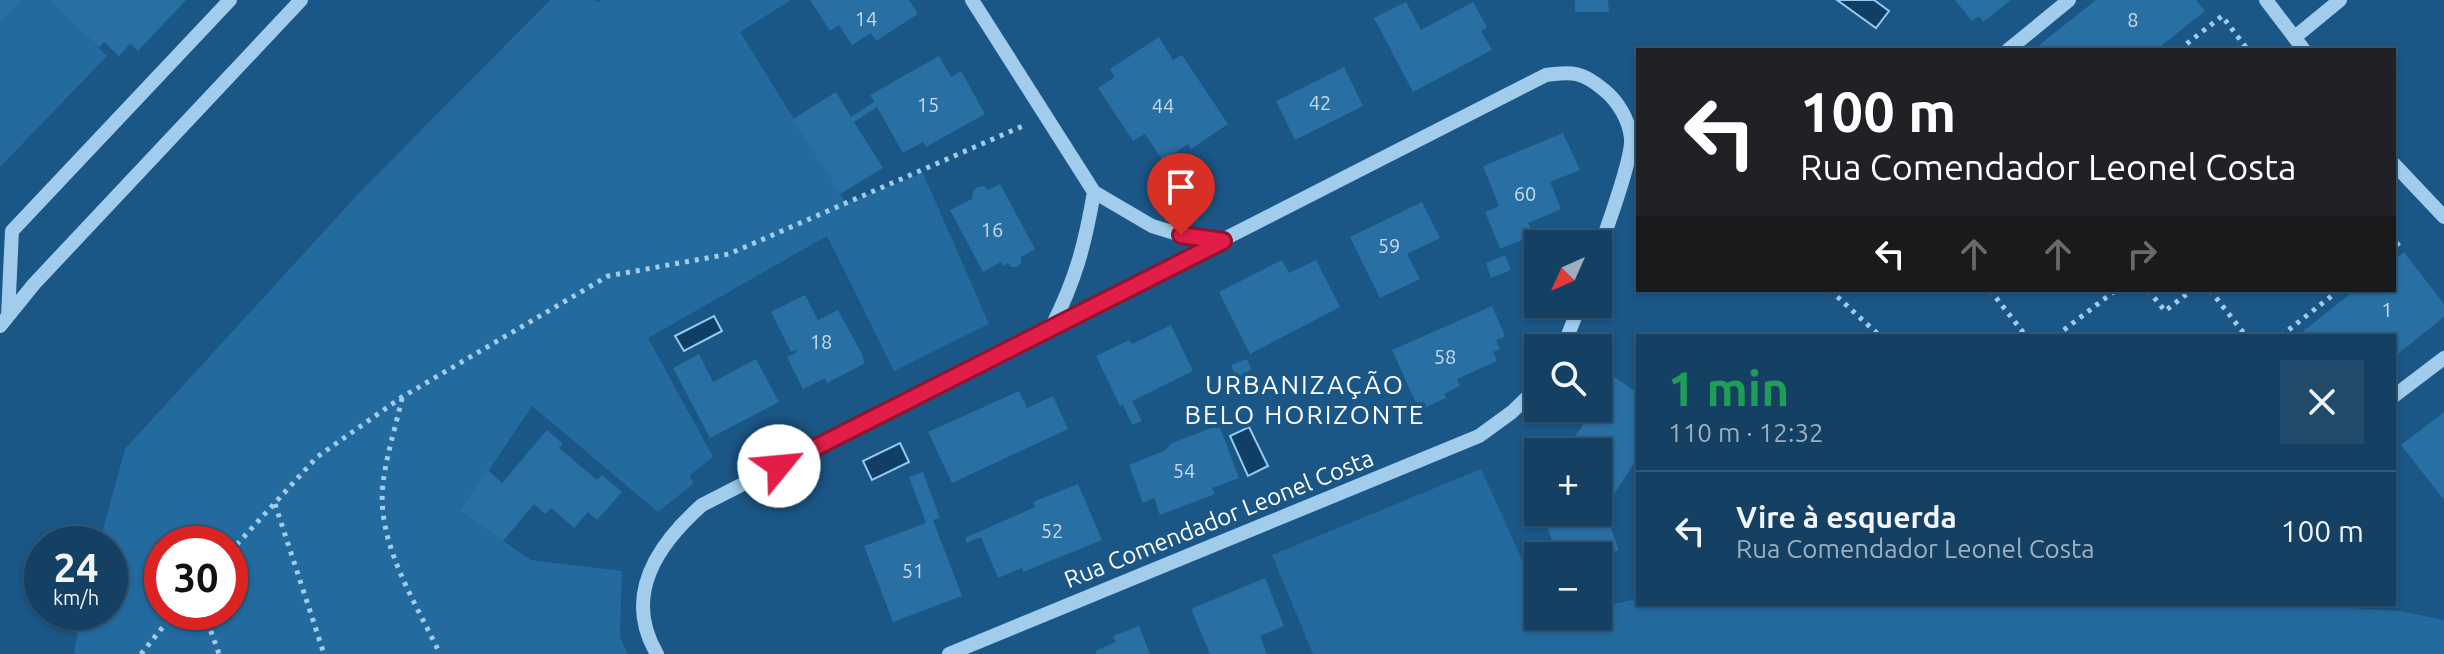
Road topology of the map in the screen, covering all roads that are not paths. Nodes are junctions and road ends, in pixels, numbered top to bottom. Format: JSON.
{"nodes":[{"id":1,"x":230,"y":0,"type":"edge"},
{"id":2,"x":301,"y":0,"type":"edge"},
{"id":3,"x":972,"y":0,"type":"edge"},
{"id":4,"x":2069,"y":0,"type":"edge"},
{"id":5,"x":2266,"y":0,"type":"edge"},
{"id":6,"x":2340,"y":0,"type":"edge"},
{"id":7,"x":2295,"y":37,"type":"junction"},
{"id":8,"x":2010,"y":48,"type":"edge"},
{"id":9,"x":2303,"y":48,"type":"edge"},
{"id":10,"x":2396,"y":166,"type":"edge"},
{"id":11,"x":1094,"y":192,"type":"junction"},
{"id":12,"x":2444,"y":217,"type":"edge"},
{"id":13,"x":1606,"y":230,"type":"edge"},
{"id":14,"x":1223,"y":241,"type":"junction"},
{"id":15,"x":4,"y":321,"type":"edge"},
{"id":16,"x":1052,"y":326,"type":"junction"},
{"id":17,"x":2444,"y":358,"type":"edge"},
{"id":18,"x":2396,"y":394,"type":"edge"},
{"id":19,"x":1524,"y":400,"type":"edge"},
{"id":20,"x":657,"y":654,"type":"edge"},
{"id":21,"x":949,"y":654,"type":"edge"}],
"edges":[{"from":1,"to":15,"type":"street"},
{"from":2,"to":15,"type":"street"},
{"from":3,"to":11,"type":"street"},
{"from":4,"to":8,"type":"street"},
{"from":5,"to":7,"type":"street"},
{"from":6,"to":7,"type":"street"},
{"from":7,"to":9,"type":"street"},
{"from":10,"to":12,"type":"street"},
{"from":11,"to":14,"type":"street"},
{"from":11,"to":16,"type":"street"},
{"from":13,"to":14,"type":"street"},
{"from":14,"to":16,"type":"street"},
{"from":16,"to":20,"type":"street"},
{"from":17,"to":18,"type":"street"},
{"from":19,"to":21,"type":"street","name":"Rua Comendador Leonel Costa"}]}
